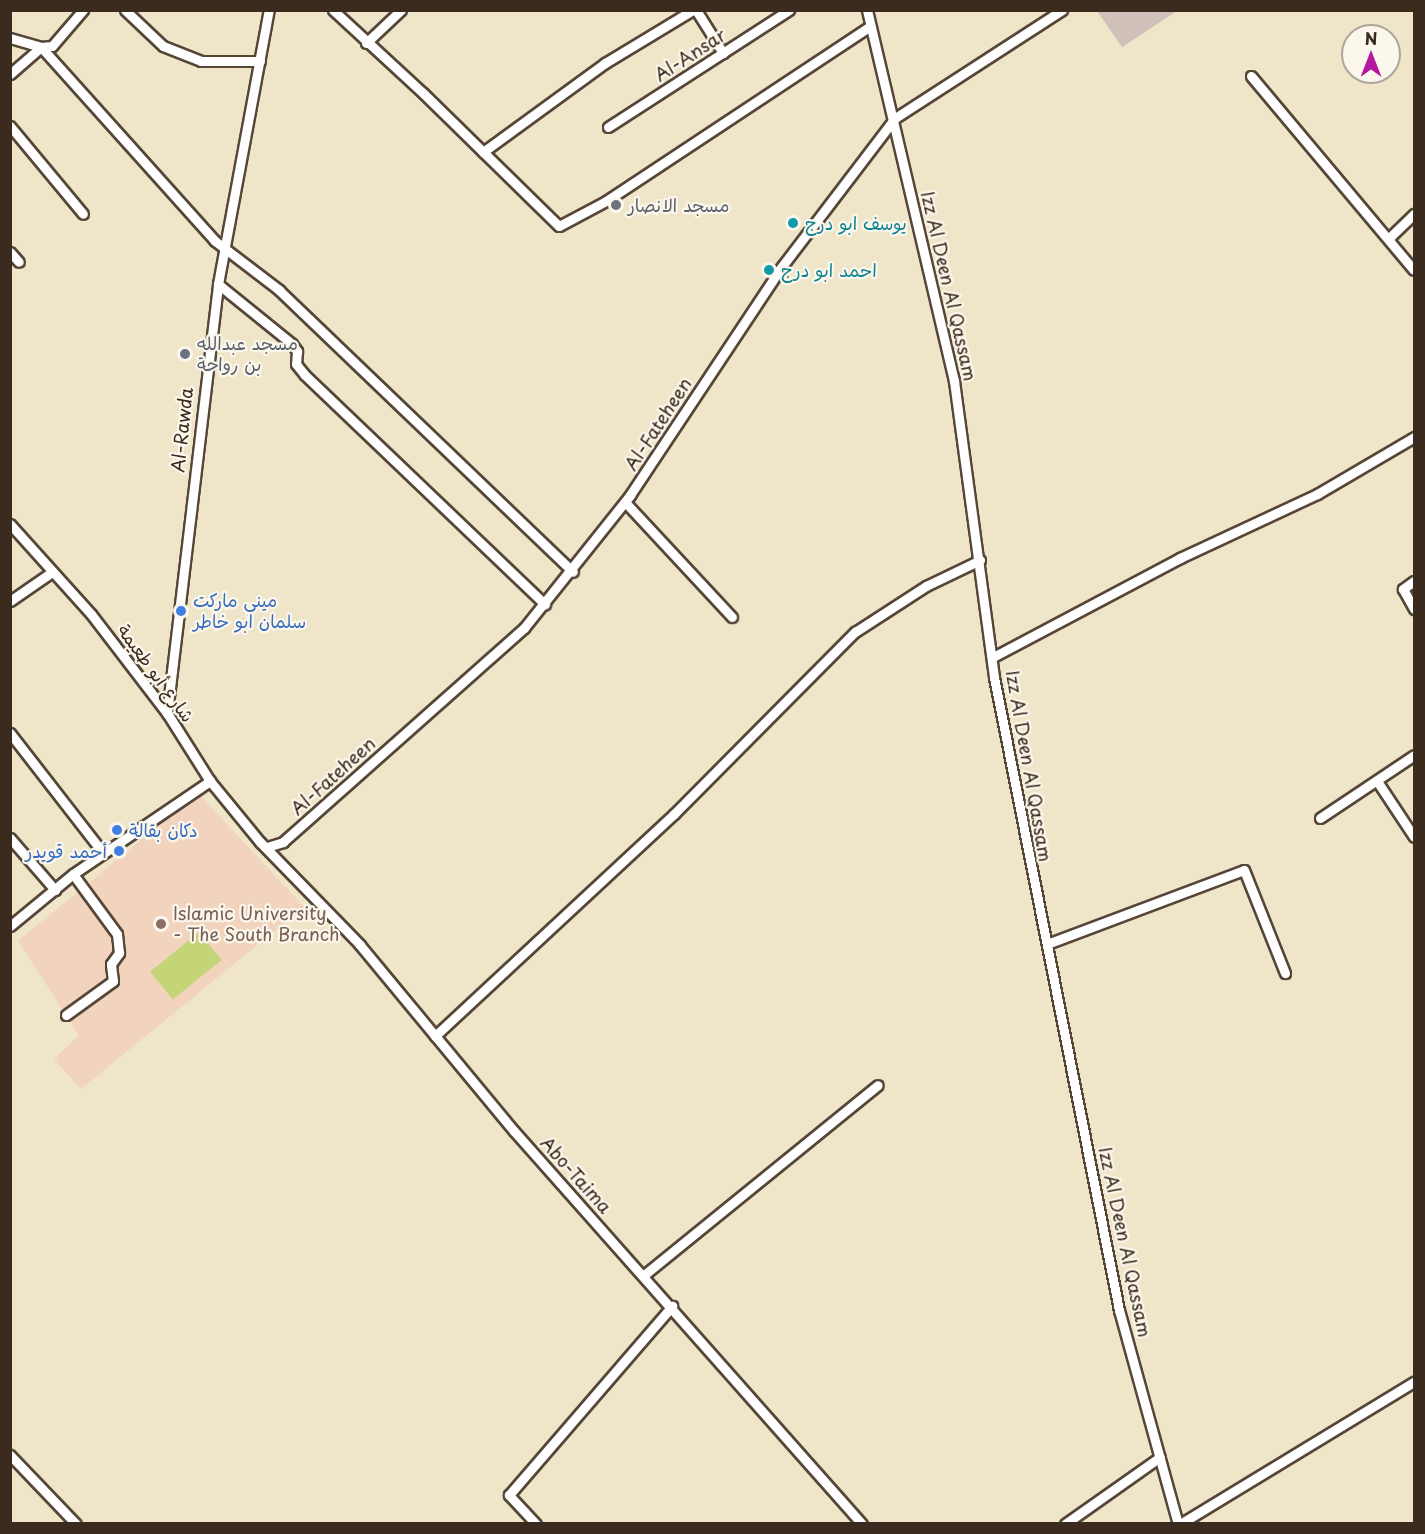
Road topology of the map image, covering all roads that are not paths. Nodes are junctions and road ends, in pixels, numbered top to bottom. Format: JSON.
{"nodes":[{"id":1,"x":83,"y":10,"type":"edge"},
{"id":2,"x":125,"y":10,"type":"edge"},
{"id":3,"x":269,"y":10,"type":"edge"},
{"id":4,"x":333,"y":10,"type":"edge"},
{"id":5,"x":401,"y":10,"type":"edge"},
{"id":6,"x":695,"y":10,"type":"edge"},
{"id":7,"x":789,"y":10,"type":"edge"},
{"id":8,"x":867,"y":10,"type":"edge"},
{"id":9,"x":1062,"y":10,"type":"edge"},
{"id":10,"x":682,"y":13,"type":"edge"},
{"id":11,"x":870,"y":26,"type":"junction"},
{"id":12,"x":10,"y":38,"type":"edge"},
{"id":13,"x":366,"y":43,"type":"junction"},
{"id":14,"x":42,"y":47,"type":"junction"},
{"id":15,"x":723,"y":53,"type":"junction"},
{"id":16,"x":260,"y":61,"type":"junction"},
{"id":17,"x":10,"y":74,"type":"edge"},
{"id":18,"x":1251,"y":76,"type":"dead end"},
{"id":19,"x":895,"y":118,"type":"junction"},
{"id":20,"x":10,"y":126,"type":"edge"},
{"id":21,"x":608,"y":127,"type":"dead end"},
{"id":22,"x":483,"y":152,"type":"junction"},
{"id":23,"x":83,"y":214,"type":"dead end"},
{"id":24,"x":1414,"y":214,"type":"edge"},
{"id":25,"x":1389,"y":238,"type":"junction"},
{"id":26,"x":223,"y":246,"type":"junction"},
{"id":27,"x":10,"y":252,"type":"edge"},
{"id":28,"x":18,"y":262,"type":"dead end"},
{"id":29,"x":1414,"y":270,"type":"edge"},
{"id":30,"x":218,"y":284,"type":"junction"},
{"id":31,"x":1414,"y":437,"type":"edge"},
{"id":32,"x":625,"y":502,"type":"junction"},
{"id":33,"x":10,"y":524,"type":"edge"},
{"id":34,"x":980,"y":560,"type":"junction"},
{"id":35,"x":52,"y":572,"type":"junction"},
{"id":36,"x":573,"y":572,"type":"junction"},
{"id":37,"x":1414,"y":581,"type":"edge"},
{"id":38,"x":10,"y":601,"type":"edge"},
{"id":39,"x":545,"y":604,"type":"junction"},
{"id":40,"x":1414,"y":609,"type":"edge"},
{"id":41,"x":732,"y":617,"type":"dead end"},
{"id":42,"x":993,"y":657,"type":"junction"},
{"id":43,"x":167,"y":713,"type":"junction"},
{"id":44,"x":10,"y":733,"type":"edge"},
{"id":45,"x":1414,"y":755,"type":"edge"},
{"id":46,"x":210,"y":781,"type":"junction"},
{"id":47,"x":1377,"y":781,"type":"junction"},
{"id":48,"x":1320,"y":818,"type":"dead end"},
{"id":49,"x":1414,"y":837,"type":"edge"},
{"id":50,"x":10,"y":838,"type":"edge"},
{"id":51,"x":267,"y":847,"type":"junction"},
{"id":52,"x":103,"y":853,"type":"junction"},
{"id":53,"x":73,"y":874,"type":"junction"},
{"id":54,"x":56,"y":890,"type":"junction"},
{"id":55,"x":10,"y":926,"type":"edge"},
{"id":56,"x":1047,"y":944,"type":"junction"},
{"id":57,"x":1285,"y":973,"type":"dead end"},
{"id":58,"x":66,"y":1015,"type":"dead end"},
{"id":59,"x":435,"y":1036,"type":"junction"},
{"id":60,"x":878,"y":1085,"type":"dead end"},
{"id":61,"x":644,"y":1275,"type":"junction"},
{"id":62,"x":672,"y":1306,"type":"junction"},
{"id":63,"x":1414,"y":1382,"type":"edge"},
{"id":64,"x":10,"y":1455,"type":"edge"},
{"id":65,"x":1160,"y":1457,"type":"junction"},
{"id":66,"x":76,"y":1524,"type":"edge"},
{"id":67,"x":536,"y":1524,"type":"edge"},
{"id":68,"x":862,"y":1524,"type":"edge"},
{"id":69,"x":1065,"y":1524,"type":"edge"},
{"id":70,"x":1179,"y":1524,"type":"edge"}],
"edges":[{"from":1,"to":14,"type":"street"},
{"from":2,"to":16,"type":"street"},
{"from":3,"to":16,"type":"street","name":"Al-Rawda"},
{"from":4,"to":13,"type":"street"},
{"from":5,"to":13,"type":"street"},
{"from":6,"to":10,"type":"street"},
{"from":6,"to":15,"type":"street"},
{"from":7,"to":15,"type":"street","name":"Al-Ansar"},
{"from":8,"to":11,"type":"street","name":"Izz Al Deen Al Qassam"},
{"from":9,"to":19,"type":"street","name":"Al-Fateheen"},
{"from":10,"to":22,"type":"street"},
{"from":11,"to":19,"type":"street","name":"Izz Al Deen Al Qassam"},
{"from":11,"to":22,"type":"street"},
{"from":12,"to":14,"type":"street"},
{"from":13,"to":22,"type":"street"},
{"from":14,"to":17,"type":"street"},
{"from":14,"to":26,"type":"street"},
{"from":15,"to":21,"type":"street","name":"Al-Ansar"},
{"from":16,"to":26,"type":"street","name":"Al-Rawda"},
{"from":18,"to":25,"type":"street"},
{"from":19,"to":32,"type":"street","name":"Al-Fateheen"},
{"from":19,"to":34,"type":"street","name":"Izz Al Deen Al Qassam"},
{"from":20,"to":23,"type":"street"},
{"from":24,"to":25,"type":"street"},
{"from":25,"to":29,"type":"street"},
{"from":26,"to":30,"type":"street","name":"Al-Rawda"},
{"from":26,"to":36,"type":"street"},
{"from":27,"to":28,"type":"street"},
{"from":30,"to":39,"type":"street"},
{"from":30,"to":43,"type":"street","name":"Al-Rawda"},
{"from":31,"to":42,"type":"street"},
{"from":32,"to":36,"type":"street","name":"Al-Fateheen"},
{"from":32,"to":41,"type":"street"},
{"from":33,"to":35,"type":"street","name":"شارع أبو طعيمة"},
{"from":34,"to":42,"type":"street","name":"Izz Al Deen Al Qassam"},
{"from":34,"to":59,"type":"street"},
{"from":35,"to":38,"type":"street"},
{"from":35,"to":43,"type":"street","name":"شارع أبو طعيمة"},
{"from":36,"to":39,"type":"street","name":"Al-Fateheen"},
{"from":37,"to":40,"type":"street"},
{"from":39,"to":51,"type":"street","name":"Al-Fateheen"},
{"from":42,"to":56,"type":"street","name":"Izz Al Deen Al Qassam"},
{"from":43,"to":46,"type":"street","name":"شارع أبو طعيمة"},
{"from":44,"to":52,"type":"street"},
{"from":45,"to":47,"type":"street"},
{"from":46,"to":51,"type":"street","name":"شارع أبو طعيمة"},
{"from":46,"to":52,"type":"street"},
{"from":47,"to":48,"type":"street"},
{"from":47,"to":49,"type":"street"},
{"from":50,"to":54,"type":"street"},
{"from":51,"to":59,"type":"street","name":"Abo-Taima"},
{"from":52,"to":53,"type":"street"},
{"from":53,"to":54,"type":"street"},
{"from":53,"to":58,"type":"street"},
{"from":54,"to":55,"type":"street"},
{"from":56,"to":57,"type":"street"},
{"from":56,"to":65,"type":"street","name":"Izz Al Deen Al Qassam"},
{"from":59,"to":61,"type":"street","name":"Abo-Taima"},
{"from":60,"to":61,"type":"street"},
{"from":61,"to":62,"type":"street","name":"Abo-Taima"},
{"from":62,"to":67,"type":"street"},
{"from":62,"to":68,"type":"street","name":"Abo-Taima"},
{"from":63,"to":70,"type":"street"},
{"from":64,"to":66,"type":"street"},
{"from":65,"to":69,"type":"street"},
{"from":65,"to":70,"type":"street","name":"Izz Al Deen Al Qassam"}]}
